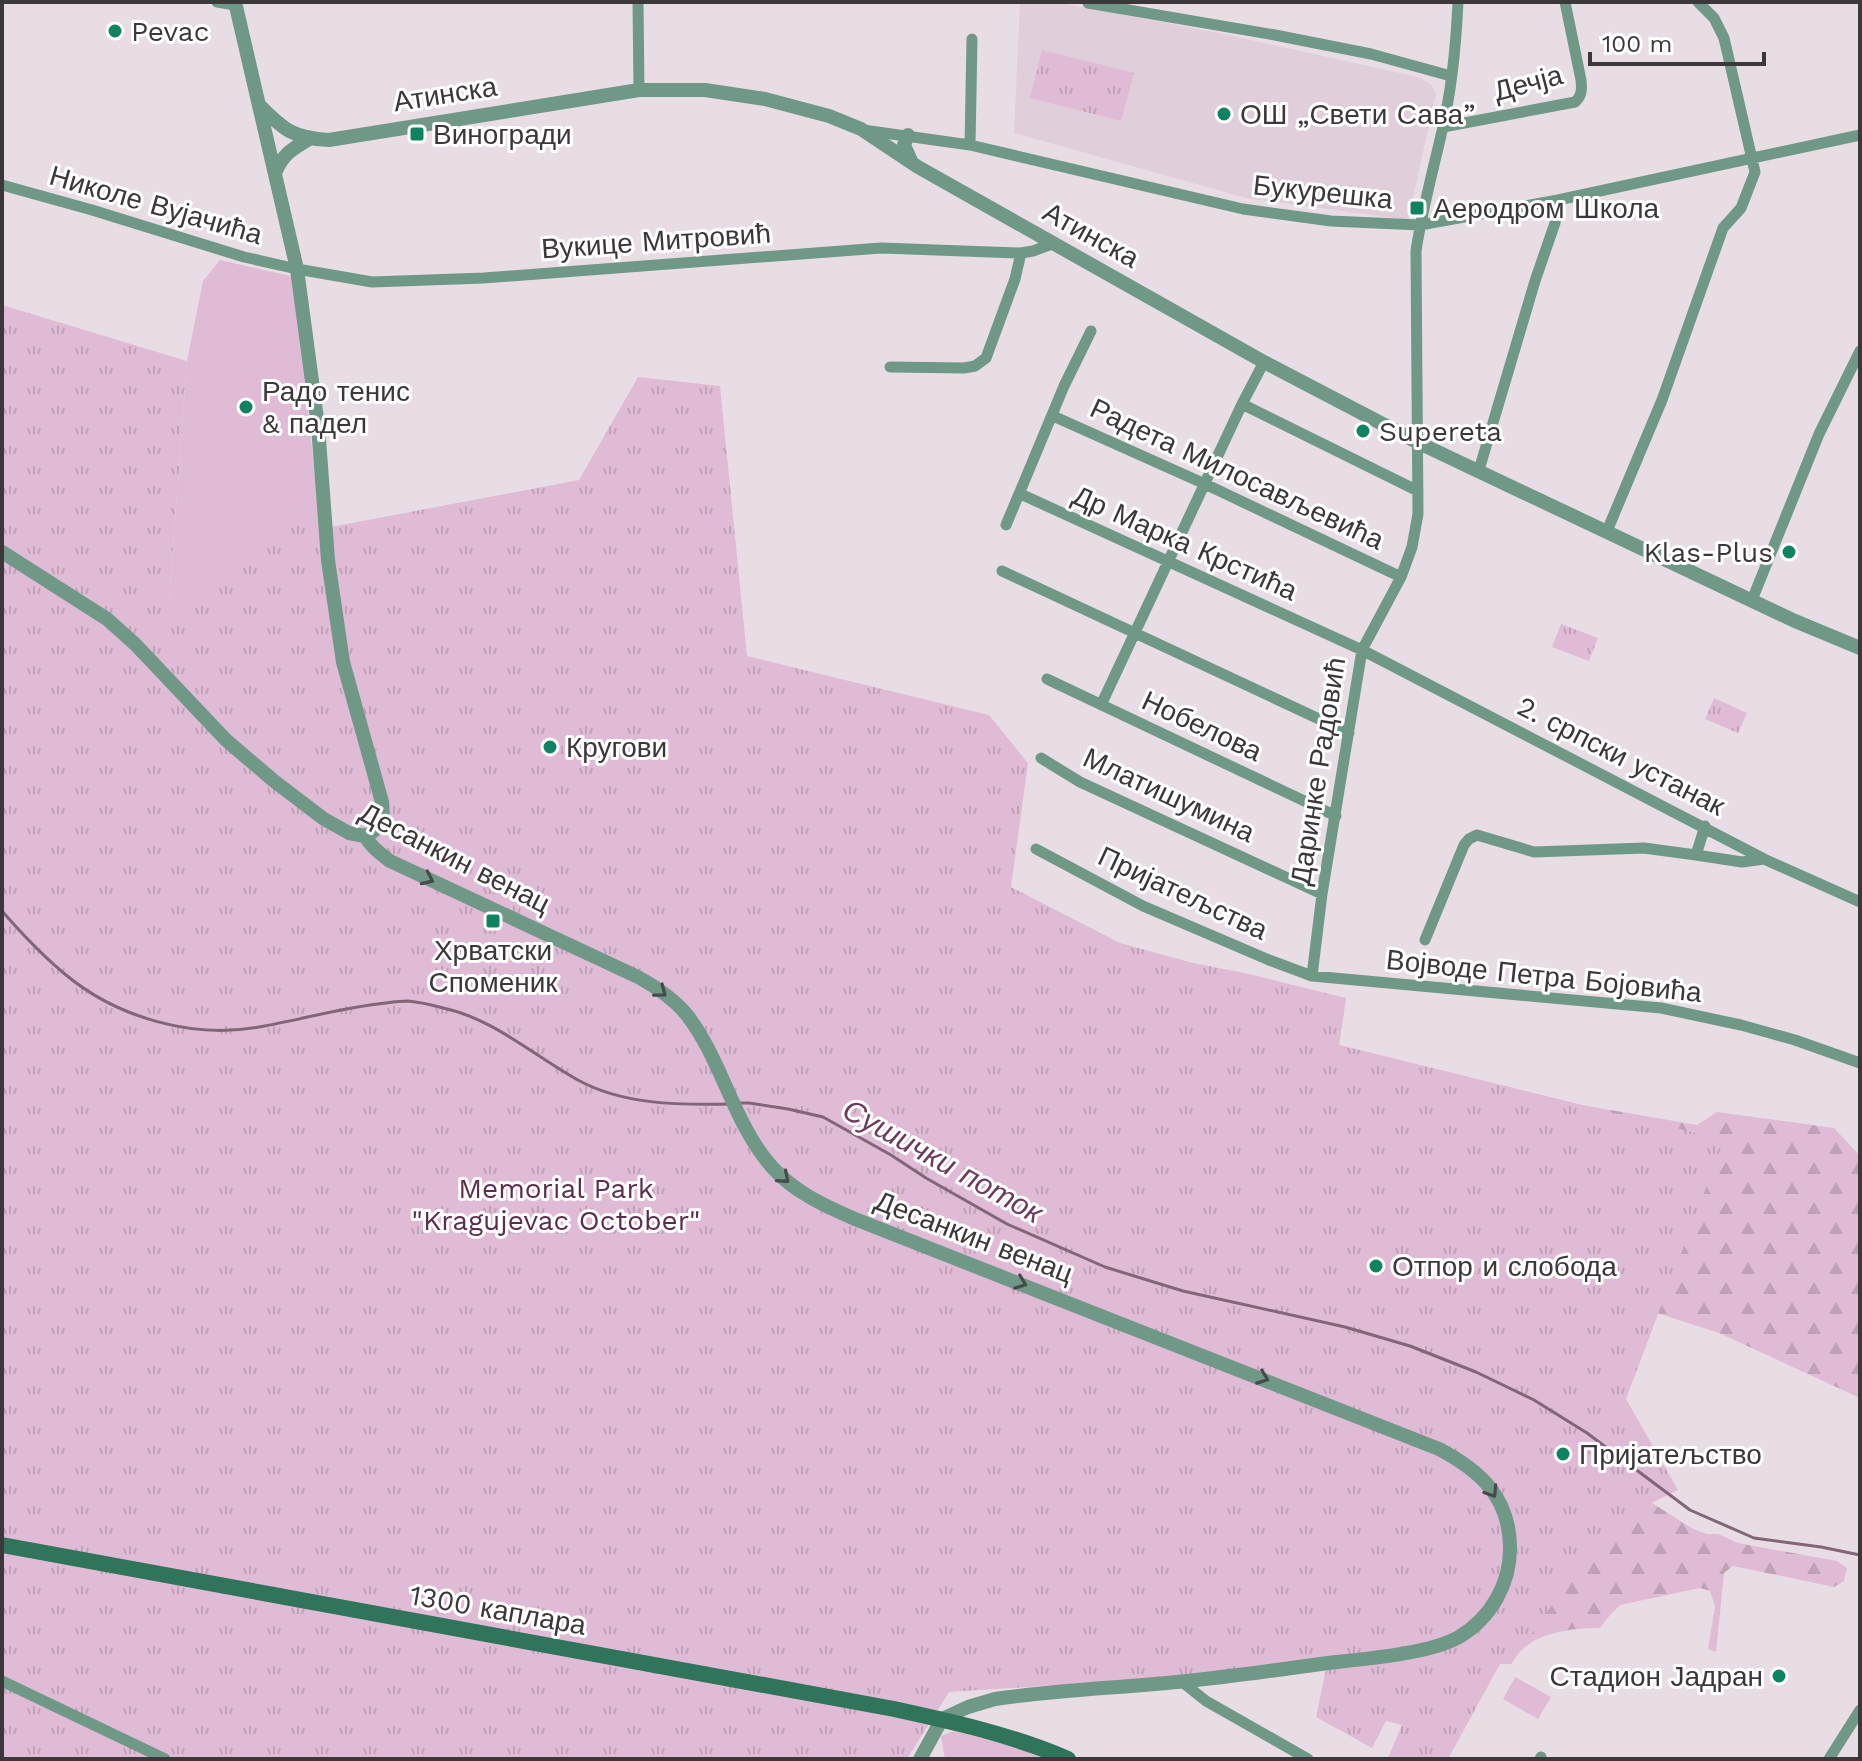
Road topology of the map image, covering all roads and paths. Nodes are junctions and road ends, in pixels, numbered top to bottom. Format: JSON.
{"nodes":[{"id":1,"x":217,"y":2,"type":"edge"},
{"id":2,"x":638,"y":2,"type":"edge"},
{"id":3,"x":1458,"y":2,"type":"edge"},
{"id":4,"x":1565,"y":2,"type":"edge"},
{"id":5,"x":1698,"y":2,"type":"edge"},
{"id":6,"x":1088,"y":3,"type":"edge"},
{"id":7,"x":235,"y":4,"type":"edge"},
{"id":8,"x":972,"y":39,"type":"dead end"},
{"id":9,"x":1451,"y":76,"type":"junction"},
{"id":10,"x":639,"y":90,"type":"junction"},
{"id":11,"x":260,"y":106,"type":"junction"},
{"id":12,"x":1443,"y":127,"type":"junction"},
{"id":13,"x":861,"y":129,"type":"junction"},
{"id":14,"x":908,"y":135,"type":"junction"},
{"id":15,"x":1860,"y":135,"type":"edge"},
{"id":16,"x":309,"y":139,"type":"junction"},
{"id":17,"x":970,"y":145,"type":"junction"},
{"id":18,"x":1753,"y":159,"type":"junction"},
{"id":19,"x":912,"y":163,"type":"junction"},
{"id":20,"x":275,"y":173,"type":"junction"},
{"id":21,"x":2,"y":185,"type":"edge"},
{"id":22,"x":1558,"y":200,"type":"junction"},
{"id":23,"x":1420,"y":225,"type":"junction"},
{"id":24,"x":1052,"y":244,"type":"junction"},
{"id":25,"x":1021,"y":253,"type":"junction"},
{"id":26,"x":297,"y":269,"type":"junction"},
{"id":27,"x":1091,"y":331,"type":"dead end"},
{"id":28,"x":1860,"y":351,"type":"edge"},
{"id":29,"x":1264,"y":362,"type":"junction"},
{"id":30,"x":890,"y":367,"type":"dead end"},
{"id":31,"x":1242,"y":404,"type":"junction"},
{"id":32,"x":1053,"y":416,"type":"junction"},
{"id":33,"x":1419,"y":443,"type":"junction"},
{"id":34,"x":1479,"y":470,"type":"junction"},
{"id":35,"x":1205,"y":484,"type":"junction"},
{"id":36,"x":1418,"y":491,"type":"junction"},
{"id":37,"x":1019,"y":494,"type":"junction"},
{"id":38,"x":1006,"y":525,"type":"dead end"},
{"id":39,"x":1607,"y":531,"type":"junction"},
{"id":40,"x":2,"y":552,"type":"edge"},
{"id":41,"x":1168,"y":561,"type":"junction"},
{"id":42,"x":1002,"y":571,"type":"dead end"},
{"id":43,"x":1401,"y":577,"type":"junction"},
{"id":44,"x":1752,"y":600,"type":"junction"},
{"id":45,"x":1134,"y":633,"type":"junction"},
{"id":46,"x":1860,"y":648,"type":"edge"},
{"id":47,"x":1362,"y":650,"type":"junction"},
{"id":48,"x":1047,"y":679,"type":"dead end"},
{"id":49,"x":1101,"y":705,"type":"junction"},
{"id":50,"x":1349,"y":733,"type":"junction"},
{"id":51,"x":1041,"y":758,"type":"dead end"},
{"id":52,"x":1336,"y":816,"type":"junction"},
{"id":53,"x":1705,"y":826,"type":"junction"},
{"id":54,"x":365,"y":836,"type":"junction"},
{"id":55,"x":1036,"y":849,"type":"dead end"},
{"id":56,"x":1696,"y":855,"type":"junction"},
{"id":57,"x":1764,"y":859,"type":"junction"},
{"id":58,"x":1322,"y":894,"type":"junction"},
{"id":59,"x":1860,"y":902,"type":"edge"},
{"id":60,"x":1425,"y":940,"type":"dead end"},
{"id":61,"x":1312,"y":976,"type":"junction"},
{"id":62,"x":1860,"y":1063,"type":"edge"},
{"id":63,"x":2,"y":1545,"type":"edge"},
{"id":64,"x":2,"y":1681,"type":"edge"},
{"id":65,"x":1181,"y":1681,"type":"junction"},
{"id":66,"x":982,"y":1702,"type":"junction"},
{"id":67,"x":1860,"y":1710,"type":"edge"},
{"id":68,"x":942,"y":1719,"type":"junction"},
{"id":69,"x":984,"y":1729,"type":"junction"},
{"id":70,"x":165,"y":1759,"type":"edge"},
{"id":71,"x":920,"y":1759,"type":"edge"},
{"id":72,"x":1068,"y":1759,"type":"edge"},
{"id":73,"x":1308,"y":1759,"type":"edge"},
{"id":74,"x":1829,"y":1759,"type":"edge"}],
"edges":[{"from":1,"to":7,"type":"street"},
{"from":2,"to":10,"type":"street"},
{"from":3,"to":9,"type":"street","name":"Даринке Радовић"},
{"from":4,"to":12,"type":"street","name":"Дечја"},
{"from":5,"to":18,"type":"street"},
{"from":6,"to":9,"type":"street"},
{"from":7,"to":11,"type":"street"},
{"from":8,"to":17,"type":"street"},
{"from":9,"to":12,"type":"street","name":"Даринке Радовић"},
{"from":10,"to":13,"type":"street","name":"Атинска"},
{"from":10,"to":16,"type":"street","name":"Атинска"},
{"from":11,"to":16,"type":"street"},
{"from":11,"to":20,"type":"street"},
{"from":12,"to":23,"type":"street","name":"Даринке Радовић"},
{"from":13,"to":14,"type":"street","name":"Букурешка"},
{"from":13,"to":19,"type":"street","name":"Атинска"},
{"from":14,"to":17,"type":"street","name":"Букурешка"},
{"from":14,"to":19,"type":"street"},
{"from":15,"to":18,"type":"street","name":"Букурешка"},
{"from":16,"to":20,"type":"street"},
{"from":17,"to":23,"type":"street","name":"Букурешка"},
{"from":18,"to":22,"type":"street","name":"Букурешка"},
{"from":18,"to":39,"type":"street"},
{"from":19,"to":24,"type":"street","name":"Атинска"},
{"from":20,"to":26,"type":"street"},
{"from":21,"to":26,"type":"street","name":"Николе Вујачића"},
{"from":22,"to":23,"type":"street","name":"Букурешка"},
{"from":22,"to":34,"type":"street"},
{"from":23,"to":33,"type":"street","name":"Даринке Радовић"},
{"from":24,"to":25,"type":"street","name":"Вукице Митровић"},
{"from":24,"to":29,"type":"street","name":"Атинска"},
{"from":25,"to":26,"type":"street","name":"Вукице Митровић"},
{"from":25,"to":30,"type":"street"},
{"from":26,"to":54,"type":"street"},
{"from":27,"to":32,"type":"street"},
{"from":28,"to":44,"type":"street"},
{"from":29,"to":31,"type":"street"},
{"from":29,"to":33,"type":"street","name":"Атинска"},
{"from":31,"to":35,"type":"street"},
{"from":31,"to":36,"type":"street"},
{"from":32,"to":35,"type":"street","name":"Радета Милосављевића"},
{"from":32,"to":37,"type":"street"},
{"from":33,"to":34,"type":"street","name":"Атинска"},
{"from":33,"to":36,"type":"street","name":"Даринке Радовић"},
{"from":34,"to":39,"type":"street","name":"Атинска"},
{"from":35,"to":41,"type":"street"},
{"from":35,"to":43,"type":"street","name":"Радета Милосављевића"},
{"from":36,"to":43,"type":"street","name":"Даринке Радовић"},
{"from":37,"to":38,"type":"street"},
{"from":37,"to":41,"type":"street","name":"Др Марка Крстића"},
{"from":39,"to":44,"type":"street","name":"Атинска"},
{"from":40,"to":54,"type":"street","name":"Десанкин венац"},
{"from":41,"to":45,"type":"street"},
{"from":41,"to":47,"type":"street","name":"Др Марка Крстића"},
{"from":42,"to":45,"type":"street"},
{"from":43,"to":47,"type":"street","name":"Даринке Радовић"},
{"from":44,"to":46,"type":"street","name":"Атинска"},
{"from":45,"to":49,"type":"street"},
{"from":45,"to":50,"type":"street"},
{"from":47,"to":50,"type":"street","name":"Даринке Радовић"},
{"from":47,"to":53,"type":"street","name":"2. српски устанак"},
{"from":48,"to":49,"type":"street","name":"Нобелова"},
{"from":49,"to":52,"type":"street","name":"Нобелова"},
{"from":50,"to":52,"type":"street","name":"Даринке Радовић"},
{"from":51,"to":58,"type":"street","name":"Млатишумина"},
{"from":52,"to":58,"type":"street","name":"Даринке Радовић"},
{"from":53,"to":56,"type":"street"},
{"from":53,"to":57,"type":"street","name":"2. српски устанак"},
{"from":54,"to":65,"type":"street","name":"Десанкин венац","one_way":true},
{"from":55,"to":61,"type":"street","name":"Пријатељства"},
{"from":56,"to":57,"type":"street"},
{"from":56,"to":60,"type":"street"},
{"from":57,"to":59,"type":"street","name":"2. српски устанак"},
{"from":58,"to":61,"type":"street","name":"Даринке Радовић"},
{"from":61,"to":62,"type":"street","name":"Војводе Петра Бојовића"},
{"from":63,"to":68,"type":"main road","name":"1300 каплара"},
{"from":64,"to":70,"type":"street"},
{"from":65,"to":66,"type":"street","name":"Десанкин венац"},
{"from":65,"to":73,"type":"street"},
{"from":66,"to":68,"type":"street","name":"Десанкин венац"},
{"from":66,"to":69,"type":"street"},
{"from":67,"to":74,"type":"street"},
{"from":68,"to":69,"type":"main road","name":"1300 каплара"},
{"from":68,"to":71,"type":"street"},
{"from":69,"to":72,"type":"main road","name":"1300 каплара"}]}
